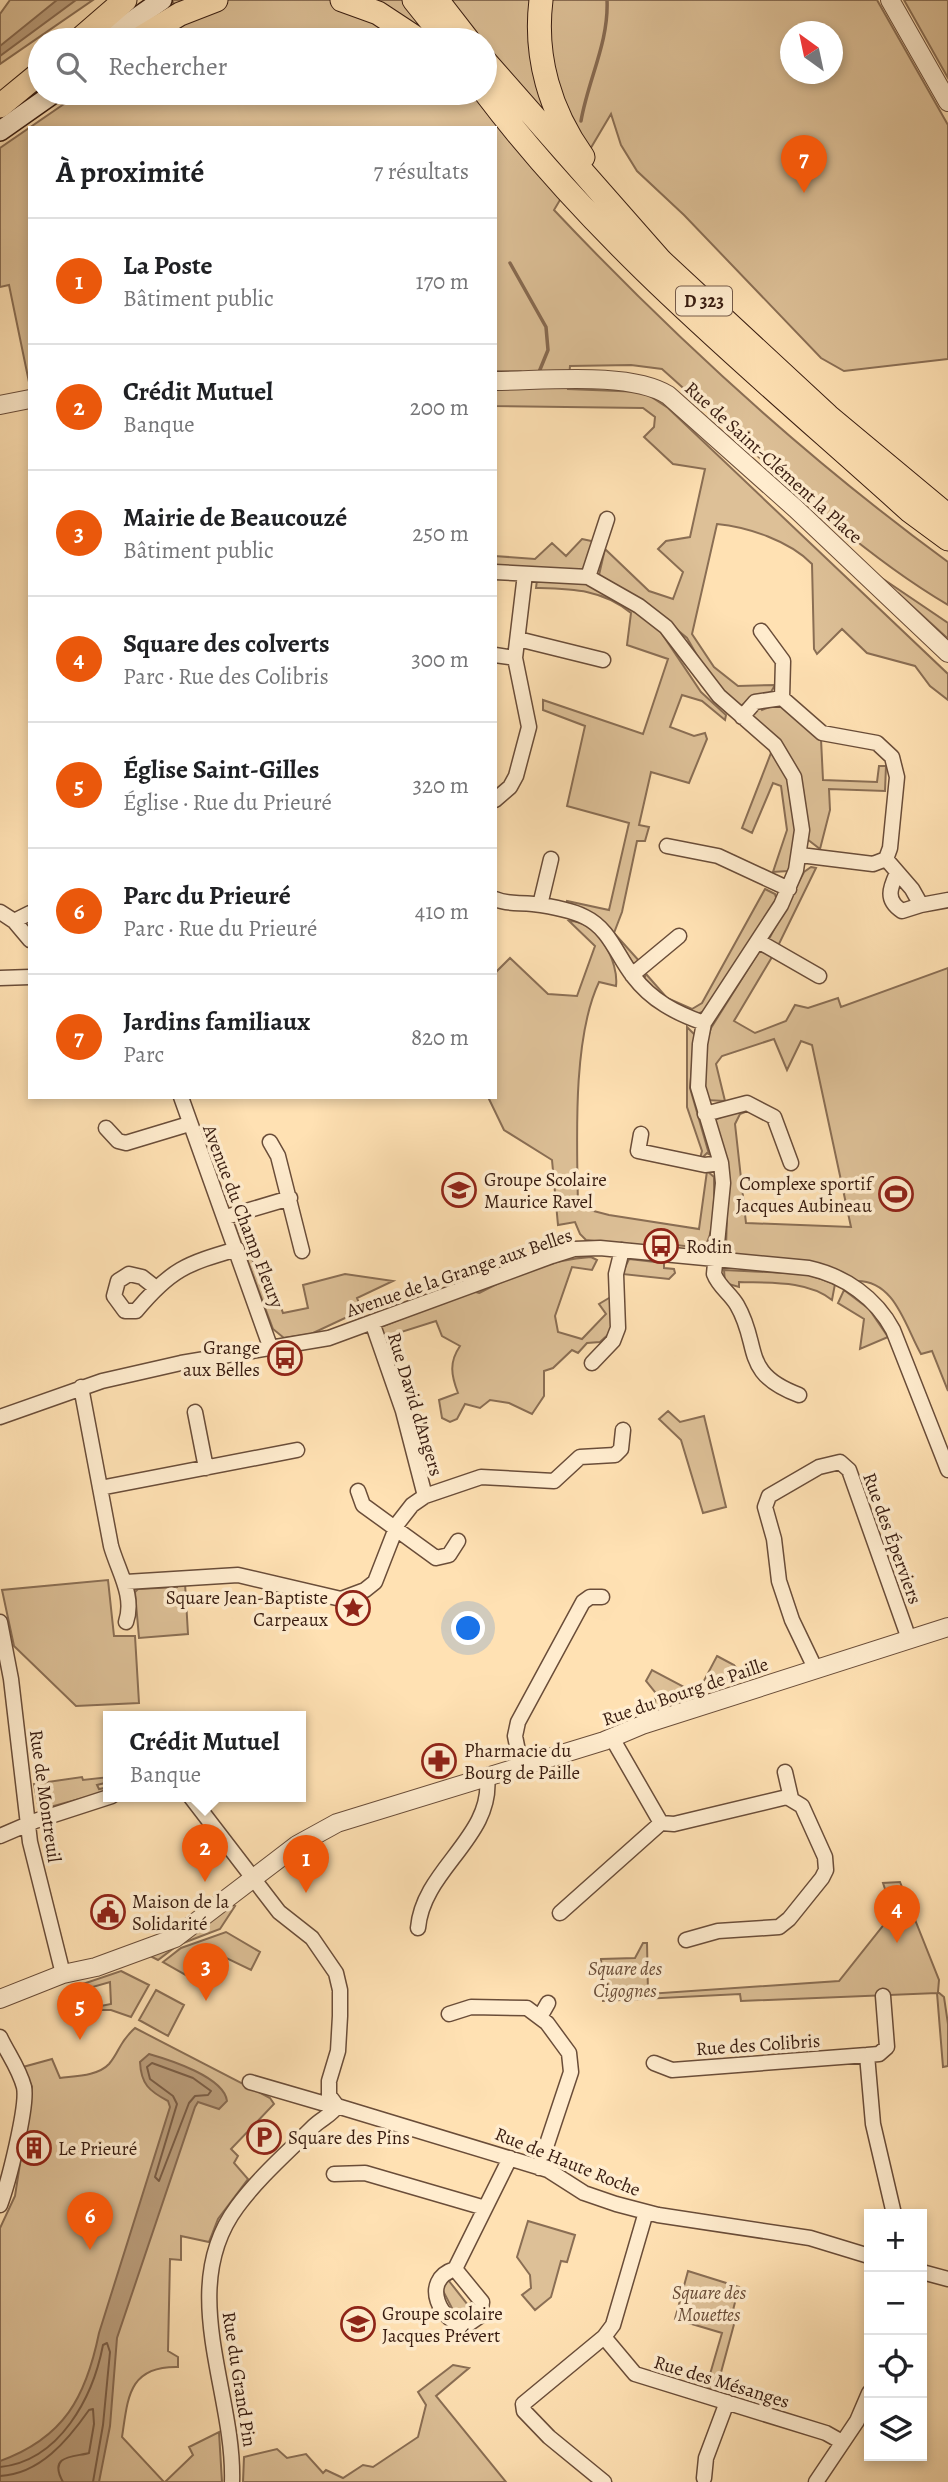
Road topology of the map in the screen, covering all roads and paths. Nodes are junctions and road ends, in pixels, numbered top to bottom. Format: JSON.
{"nodes":[{"id":1,"x":125,"y":0,"type":"edge"},
{"id":2,"x":165,"y":0,"type":"edge"},
{"id":3,"x":216,"y":0,"type":"edge"},
{"id":4,"x":342,"y":0,"type":"edge"},
{"id":5,"x":414,"y":0,"type":"edge"},
{"id":6,"x":437,"y":0,"type":"edge"},
{"id":7,"x":541,"y":0,"type":"edge"},
{"id":8,"x":890,"y":0,"type":"edge"},
{"id":9,"x":93,"y":28,"type":"edge"},
{"id":10,"x":123,"y":28,"type":"edge"},
{"id":11,"x":133,"y":28,"type":"edge"},
{"id":12,"x":157,"y":28,"type":"edge"},
{"id":13,"x":400,"y":28,"type":"edge"},
{"id":14,"x":436,"y":28,"type":"edge"},
{"id":15,"x":459,"y":28,"type":"edge"},
{"id":16,"x":497,"y":75,"type":"edge"},
{"id":17,"x":28,"y":83,"type":"edge"},
{"id":18,"x":28,"y":97,"type":"edge"},
{"id":19,"x":948,"y":102,"type":"edge"},
{"id":20,"x":37,"y":105,"type":"edge"},
{"id":21,"x":486,"y":105,"type":"edge"},
{"id":22,"x":495,"y":105,"type":"edge"},
{"id":23,"x":0,"y":106,"type":"edge"},
{"id":24,"x":0,"y":117,"type":"edge"},
{"id":25,"x":0,"y":131,"type":"edge"},
{"id":26,"x":518,"y":136,"type":"junction"},
{"id":27,"x":634,"y":232,"type":"junction"},
{"id":28,"x":497,"y":381,"type":"edge"},
{"id":29,"x":28,"y":399,"type":"edge"},
{"id":30,"x":0,"y":405,"type":"edge"},
{"id":31,"x":948,"y":516,"type":"edge"},
{"id":32,"x":607,"y":519,"type":"dead end"},
{"id":33,"x":948,"y":539,"type":"edge"},
{"id":34,"x":497,"y":572,"type":"edge"},
{"id":35,"x":526,"y":574,"type":"junction"},
{"id":36,"x":588,"y":578,"type":"junction"},
{"id":37,"x":761,"y":631,"type":"dead end"},
{"id":38,"x":517,"y":639,"type":"junction"},
{"id":39,"x":948,"y":653,"type":"edge"},
{"id":40,"x":497,"y":654,"type":"edge"},
{"id":41,"x":516,"y":658,"type":"junction"},
{"id":42,"x":603,"y":660,"type":"dead end"},
{"id":43,"x":782,"y":698,"type":"junction"},
{"id":44,"x":742,"y":716,"type":"junction"},
{"id":45,"x":497,"y":798,"type":"edge"},
{"id":46,"x":667,"y":846,"type":"dead end"},
{"id":47,"x":800,"y":855,"type":"junction"},
{"id":48,"x":551,"y":859,"type":"dead end"},
{"id":49,"x":886,"y":859,"type":"junction"},
{"id":50,"x":897,"y":873,"type":"junction"},
{"id":51,"x":789,"y":889,"type":"junction"},
{"id":52,"x":497,"y":900,"type":"edge"},
{"id":53,"x":948,"y":900,"type":"edge"},
{"id":54,"x":540,"y":905,"type":"junction"},
{"id":55,"x":921,"y":905,"type":"junction"},
{"id":56,"x":0,"y":912,"type":"edge"},
{"id":57,"x":28,"y":914,"type":"edge"},
{"id":58,"x":14,"y":921,"type":"junction"},
{"id":59,"x":679,"y":936,"type":"dead end"},
{"id":60,"x":28,"y":938,"type":"edge"},
{"id":61,"x":758,"y":942,"type":"junction"},
{"id":62,"x":632,"y":975,"type":"junction"},
{"id":63,"x":819,"y":976,"type":"dead end"},
{"id":64,"x":28,"y":977,"type":"edge"},
{"id":65,"x":0,"y":978,"type":"edge"},
{"id":66,"x":704,"y":1023,"type":"junction"},
{"id":67,"x":182,"y":1099,"type":"edge"},
{"id":68,"x":705,"y":1114,"type":"junction"},
{"id":69,"x":189,"y":1124,"type":"junction"},
{"id":70,"x":106,"y":1128,"type":"dead end"},
{"id":71,"x":641,"y":1134,"type":"dead end"},
{"id":72,"x":270,"y":1142,"type":"dead end"},
{"id":73,"x":721,"y":1163,"type":"junction"},
{"id":74,"x":791,"y":1163,"type":"dead end"},
{"id":75,"x":290,"y":1198,"type":"junction"},
{"id":76,"x":226,"y":1217,"type":"junction"},
{"id":77,"x":237,"y":1249,"type":"junction"},
{"id":78,"x":622,"y":1250,"type":"junction"},
{"id":79,"x":302,"y":1251,"type":"dead end"},
{"id":80,"x":716,"y":1261,"type":"junction"},
{"id":81,"x":156,"y":1288,"type":"dead end"},
{"id":82,"x":372,"y":1322,"type":"junction"},
{"id":83,"x":271,"y":1349,"type":"junction"},
{"id":84,"x":592,"y":1363,"type":"dead end"},
{"id":85,"x":81,"y":1387,"type":"junction"},
{"id":86,"x":800,"y":1395,"type":"dead end"},
{"id":87,"x":195,"y":1412,"type":"dead end"},
{"id":88,"x":0,"y":1417,"type":"edge"},
{"id":89,"x":623,"y":1430,"type":"dead end"},
{"id":90,"x":297,"y":1450,"type":"dead end"},
{"id":91,"x":206,"y":1468,"type":"junction"},
{"id":92,"x":948,"y":1470,"type":"edge"},
{"id":93,"x":100,"y":1488,"type":"junction"},
{"id":94,"x":358,"y":1491,"type":"dead end"},
{"id":95,"x":425,"y":1496,"type":"junction"},
{"id":96,"x":394,"y":1530,"type":"junction"},
{"id":97,"x":458,"y":1541,"type":"dead end"},
{"id":98,"x":126,"y":1582,"type":"junction"},
{"id":99,"x":602,"y":1597,"type":"dead end"},
{"id":100,"x":0,"y":1622,"type":"edge"},
{"id":101,"x":126,"y":1622,"type":"dead end"},
{"id":102,"x":948,"y":1627,"type":"edge"},
{"id":103,"x":909,"y":1639,"type":"junction"},
{"id":104,"x":815,"y":1668,"type":"junction"},
{"id":105,"x":612,"y":1738,"type":"junction"},
{"id":106,"x":521,"y":1766,"type":"junction"},
{"id":107,"x":785,"y":1772,"type":"dead end"},
{"id":108,"x":487,"y":1777,"type":"junction"},
{"id":109,"x":791,"y":1798,"type":"junction"},
{"id":110,"x":103,"y":1799,"type":"edge"},
{"id":111,"x":195,"y":1802,"type":"edge"},
{"id":112,"x":27,"y":1823,"type":"junction"},
{"id":113,"x":661,"y":1823,"type":"junction"},
{"id":114,"x":0,"y":1836,"type":"edge"},
{"id":115,"x":254,"y":1879,"type":"junction"},
{"id":116,"x":560,"y":1913,"type":"dead end"},
{"id":117,"x":418,"y":1928,"type":"dead end"},
{"id":118,"x":686,"y":1940,"type":"dead end"},
{"id":119,"x":63,"y":1974,"type":"junction"},
{"id":120,"x":883,"y":1996,"type":"dead end"},
{"id":121,"x":0,"y":1999,"type":"edge"},
{"id":122,"x":548,"y":2003,"type":"dead end"},
{"id":123,"x":449,"y":2014,"type":"dead end"},
{"id":124,"x":540,"y":2017,"type":"junction"},
{"id":125,"x":0,"y":2037,"type":"edge"},
{"id":126,"x":867,"y":2055,"type":"junction"},
{"id":127,"x":654,"y":2063,"type":"dead end"},
{"id":128,"x":250,"y":2082,"type":"dead end"},
{"id":129,"x":329,"y":2105,"type":"junction"},
{"id":130,"x":510,"y":2158,"type":"junction"},
{"id":131,"x":539,"y":2168,"type":"junction"},
{"id":132,"x":334,"y":2174,"type":"dead end"},
{"id":133,"x":0,"y":2205,"type":"edge"},
{"id":134,"x":485,"y":2208,"type":"junction"},
{"id":135,"x":893,"y":2209,"type":"edge"},
{"id":136,"x":646,"y":2212,"type":"junction"},
{"id":137,"x":864,"y":2254,"type":"edge"},
{"id":138,"x":455,"y":2269,"type":"dead end"},
{"id":139,"x":927,"y":2273,"type":"edge"},
{"id":140,"x":948,"y":2279,"type":"edge"},
{"id":141,"x":604,"y":2337,"type":"junction"},
{"id":142,"x":867,"y":2398,"type":"edge"},
{"id":143,"x":727,"y":2402,"type":"junction"},
{"id":144,"x":842,"y":2442,"type":"junction"},
{"id":145,"x":704,"y":2478,"type":"dead end"},
{"id":146,"x":232,"y":2482,"type":"edge"},
{"id":147,"x":604,"y":2482,"type":"edge"},
{"id":148,"x":816,"y":2482,"type":"edge"}],
"edges":[{"from":1,"to":9,"type":"highway"},
{"from":2,"to":10,"type":"main road"},
{"from":2,"to":11,"type":"main road"},
{"from":3,"to":12,"type":"highway"},
{"from":4,"to":13,"type":"highway"},
{"from":5,"to":14,"type":"highway"},
{"from":6,"to":15,"type":"highway"},
{"from":7,"to":27,"type":"highway"},
{"from":8,"to":19,"type":"street"},
{"from":16,"to":27,"type":"highway","number":"D 323"},
{"from":17,"to":23,"type":"highway"},
{"from":18,"to":24,"type":"main road"},
{"from":20,"to":25,"type":"main road"},
{"from":21,"to":26,"type":"highway"},
{"from":22,"to":26,"type":"highway","number":"D 323"},
{"from":26,"to":33,"type":"highway","number":"D 323"},
{"from":27,"to":31,"type":"highway","number":"D 323"},
{"from":28,"to":39,"type":"street","name":"Rue de Saint-Clément la Place"},
{"from":29,"to":30,"type":"street"},
{"from":32,"to":36,"type":"street"},
{"from":34,"to":35,"type":"street"},
{"from":35,"to":36,"type":"street"},
{"from":35,"to":38,"type":"street"},
{"from":36,"to":44,"type":"street"},
{"from":37,"to":43,"type":"street"},
{"from":38,"to":41,"type":"street"},
{"from":38,"to":42,"type":"street"},
{"from":40,"to":41,"type":"street"},
{"from":41,"to":45,"type":"street"},
{"from":43,"to":44,"type":"street"},
{"from":43,"to":49,"type":"street"},
{"from":44,"to":47,"type":"street"},
{"from":46,"to":51,"type":"street"},
{"from":47,"to":49,"type":"street"},
{"from":47,"to":51,"type":"street"},
{"from":48,"to":54,"type":"street"},
{"from":49,"to":50,"type":"street"},
{"from":50,"to":55,"type":"street"},
{"from":50,"to":55,"type":"street"},
{"from":51,"to":61,"type":"street"},
{"from":52,"to":54,"type":"street"},
{"from":53,"to":55,"type":"street"},
{"from":54,"to":62,"type":"street"},
{"from":56,"to":58,"type":"street"},
{"from":57,"to":58,"type":"street"},
{"from":58,"to":60,"type":"street"},
{"from":59,"to":62,"type":"street"},
{"from":61,"to":63,"type":"street"},
{"from":61,"to":66,"type":"street"},
{"from":62,"to":66,"type":"street"},
{"from":64,"to":65,"type":"street"},
{"from":66,"to":68,"type":"street"},
{"from":67,"to":69,"type":"street","name":"Avenue du Champ Fleury"},
{"from":68,"to":73,"type":"street"},
{"from":68,"to":74,"type":"street"},
{"from":69,"to":70,"type":"street"},
{"from":69,"to":76,"type":"street","name":"Avenue du Champ Fleury"},
{"from":71,"to":73,"type":"street"},
{"from":72,"to":75,"type":"street"},
{"from":73,"to":80,"type":"street"},
{"from":75,"to":76,"type":"street"},
{"from":75,"to":79,"type":"street"},
{"from":76,"to":77,"type":"street","name":"Avenue du Champ Fleury"},
{"from":77,"to":81,"type":"street"},
{"from":77,"to":83,"type":"street","name":"Avenue du Champ Fleury"},
{"from":78,"to":80,"type":"street","name":"Avenue de la Grange aux Belles"},
{"from":78,"to":82,"type":"street","name":"Avenue de la Grange aux Belles"},
{"from":78,"to":84,"type":"street"},
{"from":80,"to":86,"type":"street"},
{"from":80,"to":92,"type":"street","name":"Avenue de la Grange aux Belles"},
{"from":82,"to":83,"type":"street","name":"Avenue de la Grange aux Belles"},
{"from":82,"to":95,"type":"street","name":"Rue David d'Angers"},
{"from":83,"to":85,"type":"street","name":"Avenue de la Grange aux Belles"},
{"from":85,"to":88,"type":"street","name":"Avenue de la Grange aux Belles"},
{"from":85,"to":93,"type":"street"},
{"from":87,"to":91,"type":"street"},
{"from":89,"to":95,"type":"street"},
{"from":90,"to":91,"type":"street"},
{"from":91,"to":93,"type":"street"},
{"from":93,"to":98,"type":"street"},
{"from":94,"to":96,"type":"street"},
{"from":95,"to":96,"type":"street"},
{"from":96,"to":97,"type":"street"},
{"from":96,"to":98,"type":"street"},
{"from":98,"to":101,"type":"street"},
{"from":99,"to":106,"type":"street"},
{"from":100,"to":112,"type":"street","name":"Rue de Montreuil"},
{"from":102,"to":103,"type":"street","name":"Rue du Bourg de Paille"},
{"from":103,"to":104,"type":"street","name":"Rue du Bourg de Paille"},
{"from":103,"to":104,"type":"street","name":"Rue des Éperviers"},
{"from":104,"to":105,"type":"street","name":"Rue du Bourg de Paille"},
{"from":105,"to":106,"type":"street","name":"Rue du Bourg de Paille"},
{"from":105,"to":113,"type":"street"},
{"from":106,"to":108,"type":"street","name":"Rue du Bourg de Paille"},
{"from":107,"to":109,"type":"street"},
{"from":108,"to":115,"type":"street","name":"Rue du Bourg de Paille"},
{"from":108,"to":117,"type":"street"},
{"from":109,"to":113,"type":"street"},
{"from":109,"to":118,"type":"street"},
{"from":110,"to":112,"type":"street"},
{"from":111,"to":115,"type":"street"},
{"from":112,"to":114,"type":"street"},
{"from":112,"to":119,"type":"street","name":"Rue de Montreuil"},
{"from":113,"to":116,"type":"street"},
{"from":115,"to":119,"type":"street","name":"Rue du Bourg de Paille"},
{"from":115,"to":129,"type":"street"},
{"from":119,"to":121,"type":"street","name":"Rue du Bourg de Paille"},
{"from":120,"to":126,"type":"street"},
{"from":122,"to":124,"type":"street"},
{"from":123,"to":124,"type":"street"},
{"from":124,"to":131,"type":"street"},
{"from":125,"to":133,"type":"street"},
{"from":126,"to":127,"type":"street","name":"Rue des Colibris"},
{"from":126,"to":135,"type":"street"},
{"from":128,"to":129,"type":"street","name":"Rue de Haute Roche"},
{"from":129,"to":130,"type":"street","name":"Rue de Haute Roche"},
{"from":129,"to":146,"type":"street","name":"Rue du Grand Pin"},
{"from":130,"to":131,"type":"street","name":"Rue de Haute Roche"},
{"from":130,"to":134,"type":"street"},
{"from":131,"to":136,"type":"street","name":"Rue de Haute Roche"},
{"from":132,"to":134,"type":"street"},
{"from":134,"to":138,"type":"street"},
{"from":136,"to":137,"type":"street","name":"Rue de Haute Roche"},
{"from":136,"to":141,"type":"street"},
{"from":139,"to":140,"type":"street"},
{"from":141,"to":143,"type":"street","name":"Rue des Mésanges"},
{"from":141,"to":147,"type":"street"},
{"from":142,"to":144,"type":"street"},
{"from":143,"to":144,"type":"street","name":"Rue des Mésanges"},
{"from":143,"to":145,"type":"street"},
{"from":144,"to":148,"type":"street"}]}
